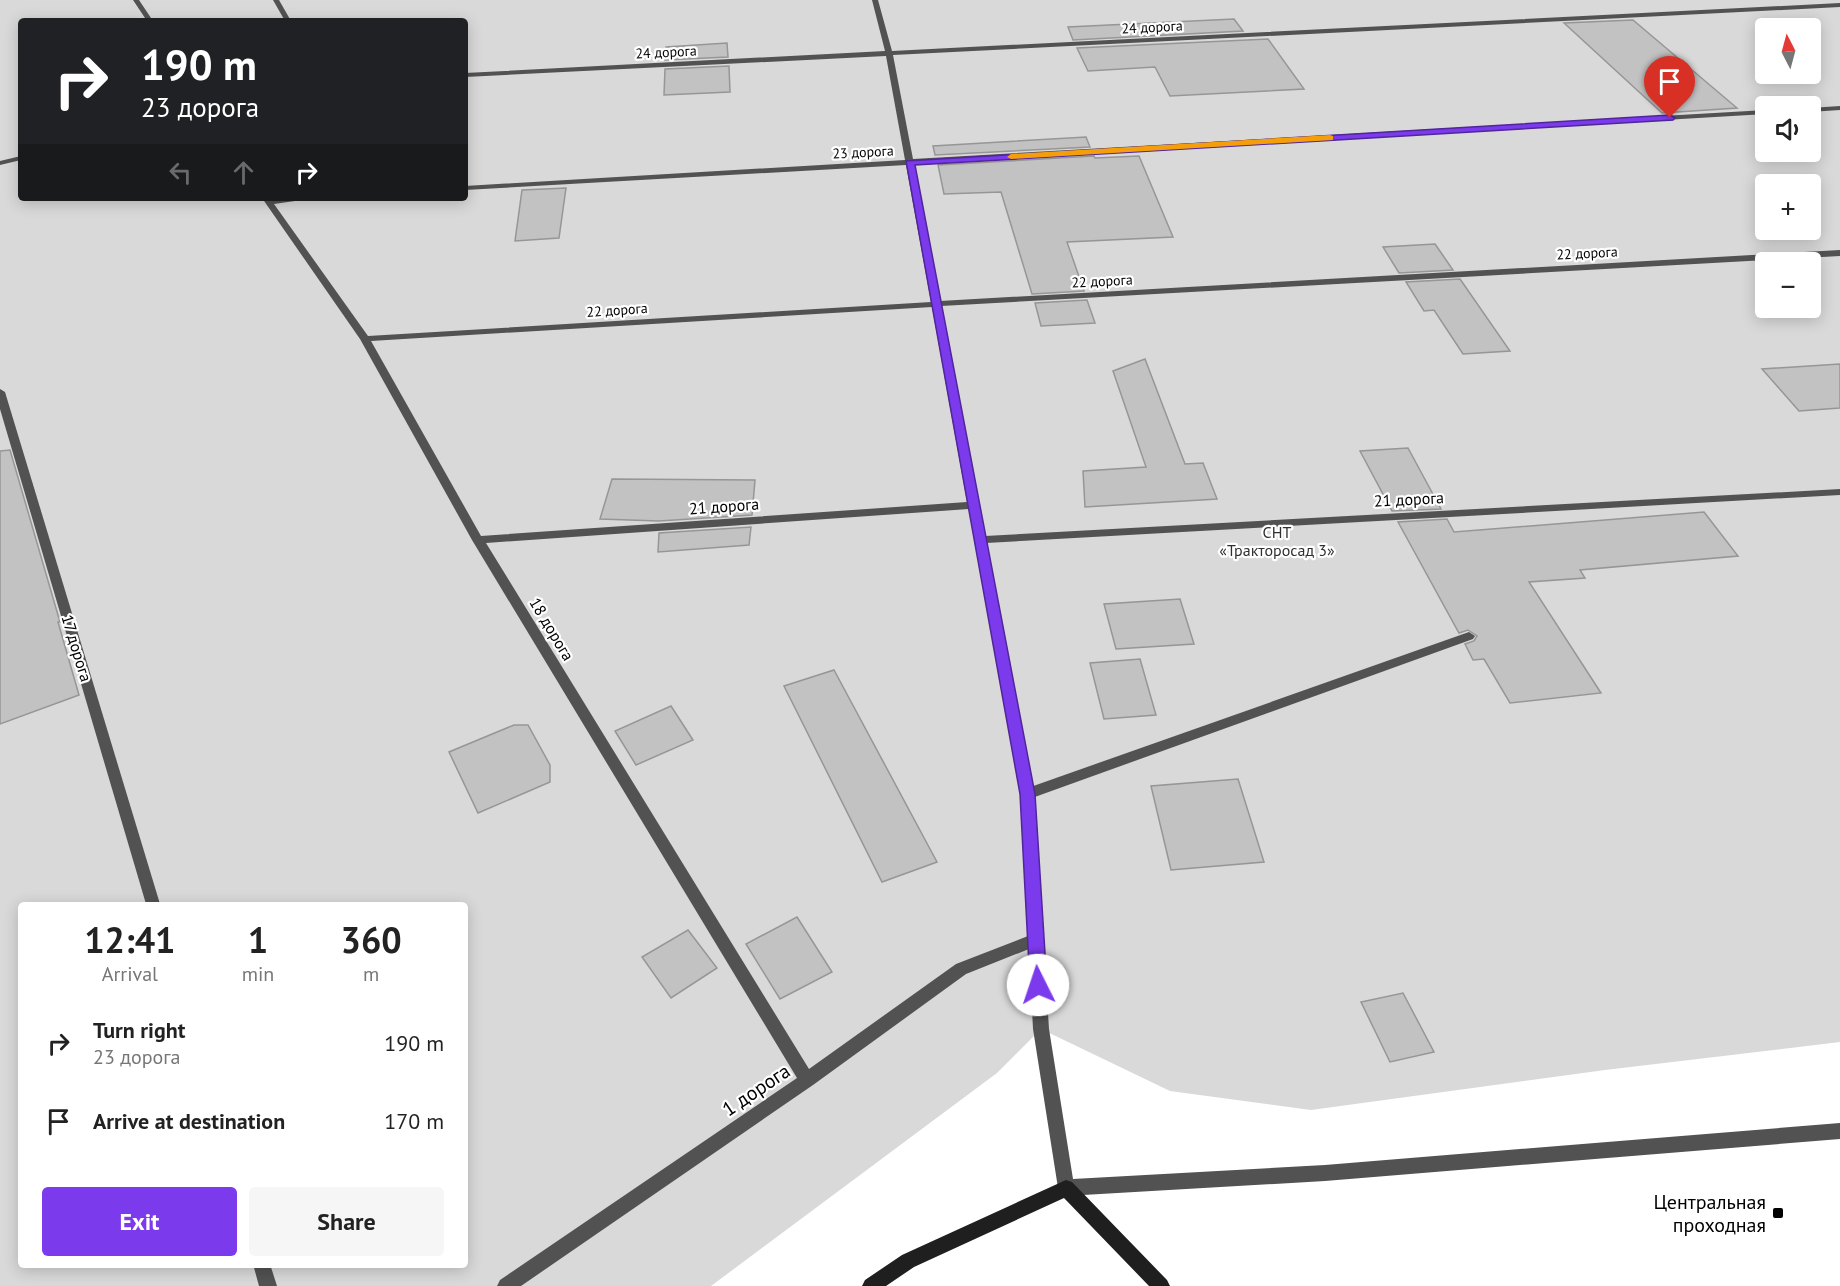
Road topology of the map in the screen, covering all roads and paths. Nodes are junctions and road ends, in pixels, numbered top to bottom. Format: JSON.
{"nodes":[{"id":1,"x":136,"y":0,"type":"edge"},
{"id":2,"x":276,"y":0,"type":"edge"},
{"id":3,"x":875,"y":0,"type":"edge"},
{"id":4,"x":1840,"y":4,"type":"edge"},
{"id":5,"x":148,"y":18,"type":"edge"},
{"id":6,"x":286,"y":18,"type":"edge"},
{"id":7,"x":889,"y":52,"type":"junction"},
{"id":8,"x":468,"y":75,"type":"edge"},
{"id":9,"x":1840,"y":108,"type":"edge"},
{"id":10,"x":1821,"y":109,"type":"edge"},
{"id":11,"x":1755,"y":113,"type":"edge"},
{"id":12,"x":18,"y":159,"type":"edge"},
{"id":13,"x":0,"y":163,"type":"edge"},
{"id":14,"x":910,"y":163,"type":"junction"},
{"id":15,"x":468,"y":188,"type":"edge"},
{"id":16,"x":268,"y":201,"type":"edge"},
{"id":17,"x":1840,"y":253,"type":"edge"},
{"id":18,"x":936,"y":304,"type":"junction"},
{"id":19,"x":365,"y":339,"type":"junction"},
{"id":20,"x":0,"y":392,"type":"edge"},
{"id":21,"x":1840,"y":492,"type":"edge"},
{"id":22,"x":972,"y":506,"type":"junction"},
{"id":23,"x":478,"y":540,"type":"junction"},
{"id":24,"x":980,"y":540,"type":"junction"},
{"id":25,"x":1469,"y":636,"type":"dead end"},
{"id":26,"x":1027,"y":794,"type":"junction"},
{"id":27,"x":152,"y":902,"type":"edge"},
{"id":28,"x":1035,"y":940,"type":"junction"},
{"id":29,"x":807,"y":1080,"type":"junction"},
{"id":30,"x":1840,"y":1131,"type":"edge"},
{"id":31,"x":1066,"y":1188,"type":"junction"},
{"id":32,"x":262,"y":1268,"type":"edge"},
{"id":33,"x":268,"y":1286,"type":"edge"},
{"id":34,"x":506,"y":1286,"type":"edge"},
{"id":35,"x":871,"y":1286,"type":"edge"},
{"id":36,"x":1161,"y":1286,"type":"edge"}],
"edges":[{"from":1,"to":5,"type":"street"},
{"from":2,"to":6,"type":"street"},
{"from":3,"to":7,"type":"street"},
{"from":4,"to":7,"type":"street","name":"24 дорога"},
{"from":7,"to":8,"type":"street","name":"24 дорога"},
{"from":7,"to":14,"type":"street"},
{"from":9,"to":10,"type":"street"},
{"from":11,"to":14,"type":"street","name":"23 дорога"},
{"from":12,"to":13,"type":"street"},
{"from":14,"to":15,"type":"street","name":"23 дорога"},
{"from":14,"to":18,"type":"street"},
{"from":16,"to":19,"type":"street","name":"18 дорога"},
{"from":17,"to":18,"type":"street","name":"22 дорога"},
{"from":18,"to":19,"type":"street","name":"22 дорога"},
{"from":18,"to":22,"type":"street"},
{"from":19,"to":23,"type":"street","name":"18 дорога"},
{"from":20,"to":27,"type":"street","name":"17 дорога"},
{"from":21,"to":24,"type":"street","name":"21 дорога"},
{"from":22,"to":23,"type":"street","name":"21 дорога"},
{"from":22,"to":24,"type":"street"},
{"from":23,"to":29,"type":"street","name":"18 дорога"},
{"from":24,"to":26,"type":"street"},
{"from":25,"to":26,"type":"street"},
{"from":26,"to":28,"type":"street"},
{"from":28,"to":29,"type":"street","name":"1 дорога"},
{"from":28,"to":31,"type":"street"},
{"from":29,"to":34,"type":"street","name":"1 дорога"},
{"from":30,"to":31,"type":"street"},
{"from":31,"to":35,"type":"street"},
{"from":31,"to":36,"type":"street"},
{"from":32,"to":33,"type":"street"}]}
